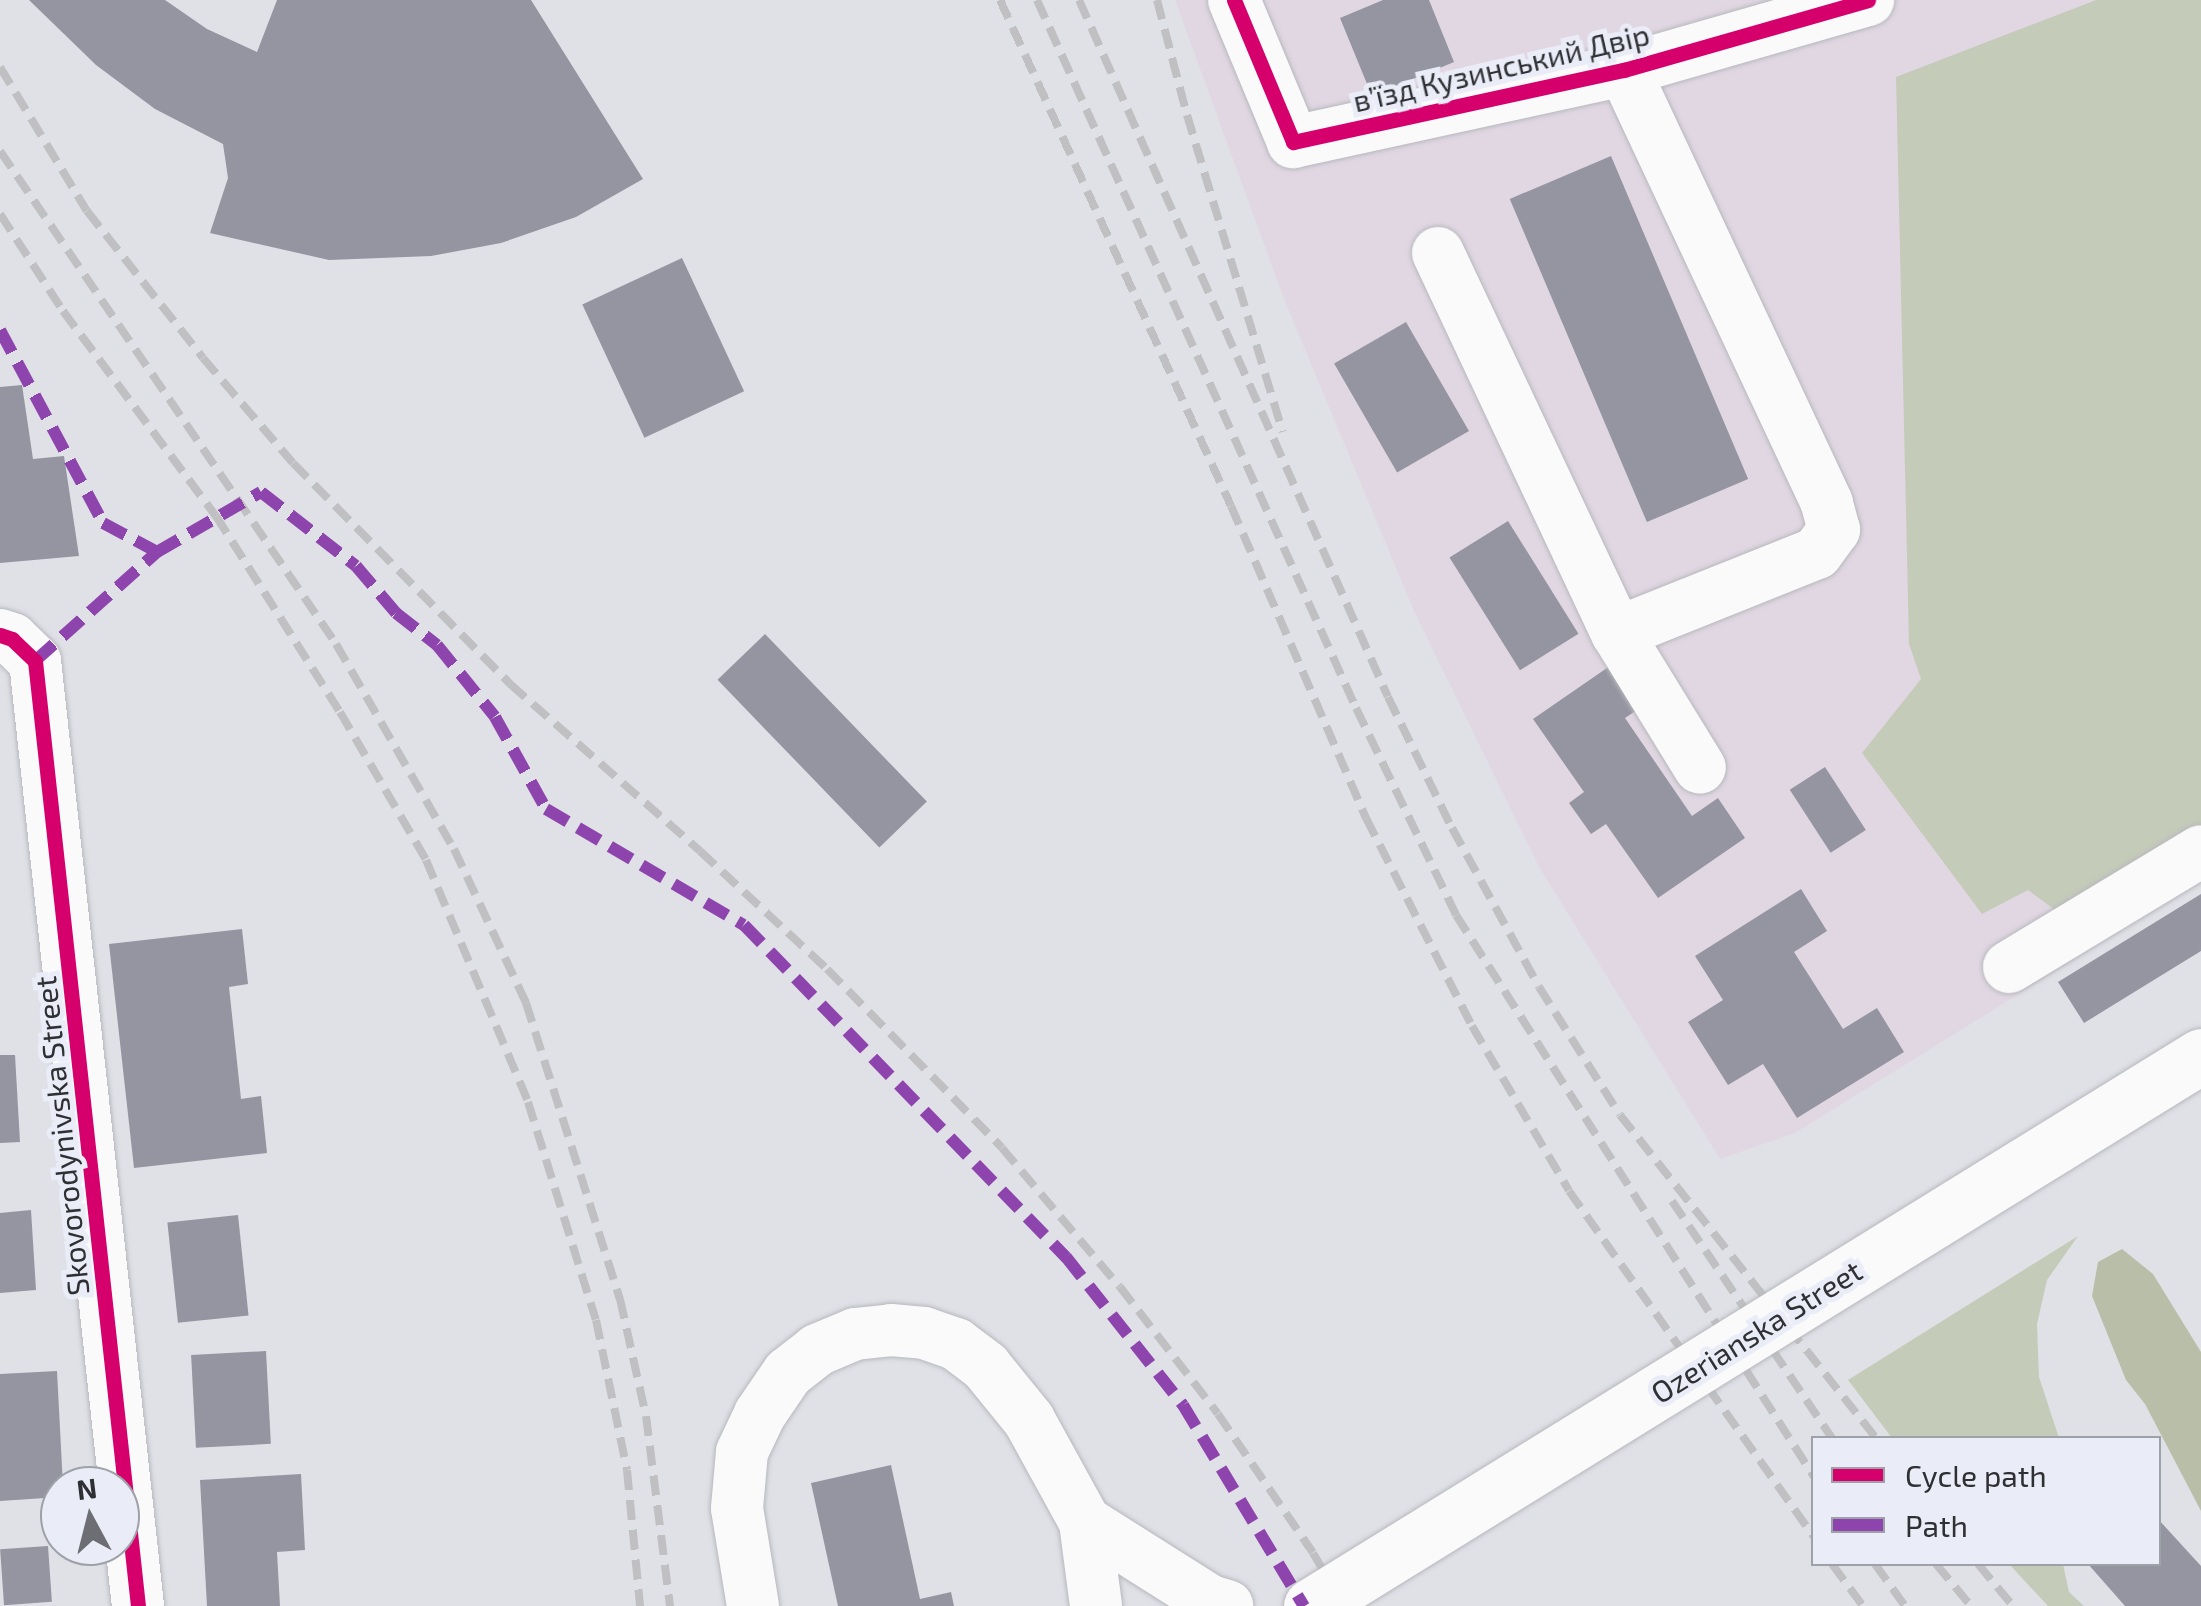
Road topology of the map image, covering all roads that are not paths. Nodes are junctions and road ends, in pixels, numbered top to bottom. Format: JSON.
{"nodes":[{"id":1,"x":1234,"y":0,"type":"edge"},
{"id":2,"x":1868,"y":0,"type":"edge"},
{"id":3,"x":1624,"y":70,"type":"junction"},
{"id":4,"x":1438,"y":253,"type":"dead end"},
{"id":5,"x":1617,"y":632,"type":"junction"},
{"id":6,"x":18,"y":648,"type":"edge"},
{"id":7,"x":1700,"y":768,"type":"dead end"},
{"id":8,"x":2201,"y":852,"type":"edge"},
{"id":9,"x":2010,"y":967,"type":"dead end"},
{"id":10,"x":2201,"y":1056,"type":"edge"},
{"id":11,"x":1085,"y":1522,"type":"junction"},
{"id":12,"x":138,"y":1606,"type":"edge"},
{"id":13,"x":753,"y":1606,"type":"edge"},
{"id":14,"x":1096,"y":1606,"type":"edge"},
{"id":15,"x":1227,"y":1606,"type":"edge"},
{"id":16,"x":1310,"y":1606,"type":"edge"}],
"edges":[{"from":1,"to":3,"type":"street","name":"в’їзд Кузинський Двір"},
{"from":2,"to":3,"type":"street","name":"в’їзд Кузинський Двір"},
{"from":3,"to":5,"type":"street"},
{"from":4,"to":5,"type":"street"},
{"from":5,"to":7,"type":"street"},
{"from":6,"to":12,"type":"street","name":"Skovorodynivska Street"},
{"from":8,"to":9,"type":"street"},
{"from":10,"to":16,"type":"main road","name":"Ozerianska Street","bridge":true},
{"from":11,"to":13,"type":"street"},
{"from":11,"to":14,"type":"street"},
{"from":11,"to":15,"type":"street"}]}
